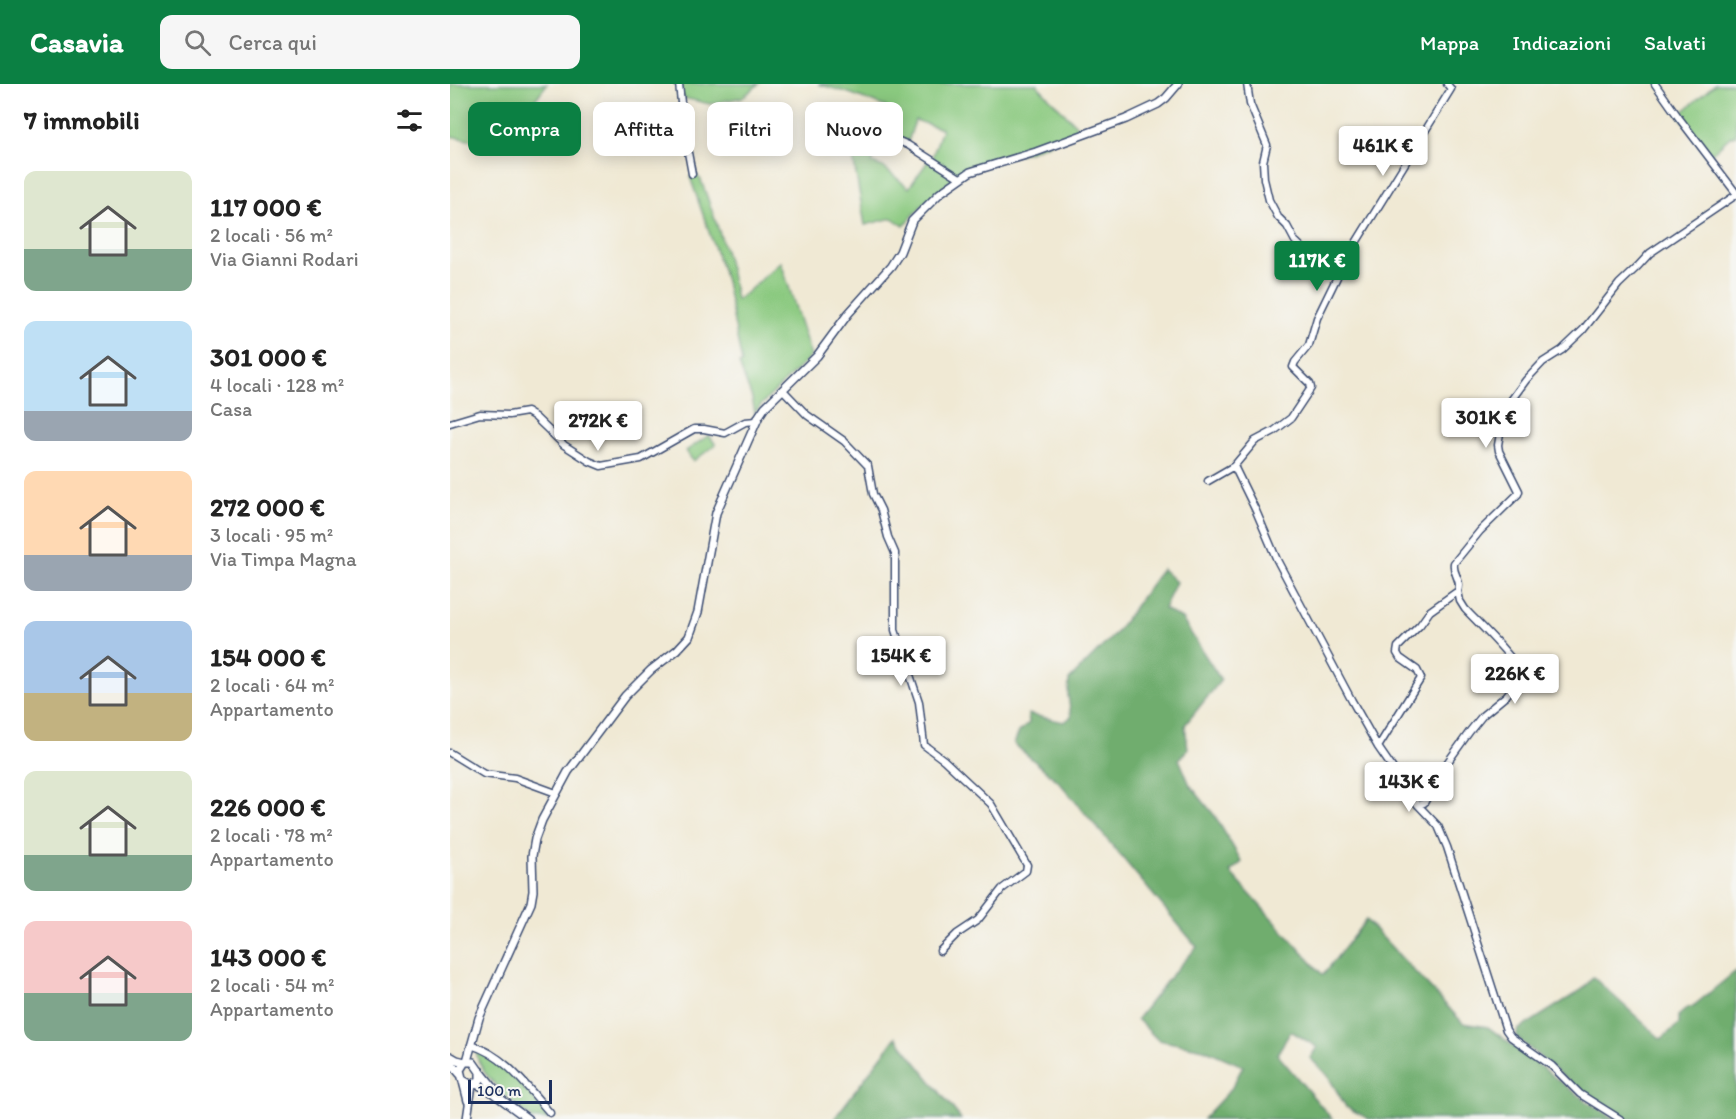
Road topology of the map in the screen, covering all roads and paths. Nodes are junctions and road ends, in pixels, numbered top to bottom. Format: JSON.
{"nodes":[{"id":1,"x":679,"y":84,"type":"edge"},
{"id":2,"x":1178,"y":84,"type":"edge"},
{"id":3,"x":1247,"y":84,"type":"edge"},
{"id":4,"x":1447,"y":84,"type":"edge"},
{"id":5,"x":1655,"y":84,"type":"edge"},
{"id":6,"x":903,"y":143,"type":"edge"},
{"id":7,"x":692,"y":174,"type":"dead end"},
{"id":8,"x":960,"y":178,"type":"junction"},
{"id":9,"x":1736,"y":193,"type":"edge"},
{"id":10,"x":1335,"y":272,"type":"junction"},
{"id":11,"x":783,"y":390,"type":"junction"},
{"id":12,"x":756,"y":421,"type":"junction"},
{"id":13,"x":450,"y":423,"type":"edge"},
{"id":14,"x":1234,"y":466,"type":"junction"},
{"id":15,"x":1208,"y":481,"type":"dead end"},
{"id":16,"x":1458,"y":591,"type":"junction"},
{"id":17,"x":1378,"y":747,"type":"junction"},
{"id":18,"x":450,"y":753,"type":"edge"},
{"id":19,"x":556,"y":793,"type":"junction"},
{"id":20,"x":1418,"y":805,"type":"junction"},
{"id":21,"x":940,"y":951,"type":"dead end"},
{"id":22,"x":471,"y":1043,"type":"junction"},
{"id":23,"x":450,"y":1056,"type":"edge"},
{"id":24,"x":466,"y":1061,"type":"junction"},
{"id":25,"x":450,"y":1062,"type":"edge"},
{"id":26,"x":477,"y":1066,"type":"junction"},
{"id":27,"x":461,"y":1077,"type":"junction"},
{"id":28,"x":474,"y":1085,"type":"junction"},
{"id":29,"x":468,"y":1101,"type":"junction"},
{"id":30,"x":505,"y":1101,"type":"junction"},
{"id":31,"x":550,"y":1113,"type":"dead end"},
{"id":32,"x":467,"y":1119,"type":"edge"},
{"id":33,"x":528,"y":1119,"type":"edge"},
{"id":34,"x":1620,"y":1119,"type":"edge"}],
"edges":[{"from":1,"to":7,"type":"street"},
{"from":2,"to":8,"type":"street"},
{"from":3,"to":10,"type":"street"},
{"from":4,"to":10,"type":"street"},
{"from":5,"to":9,"type":"street"},
{"from":6,"to":8,"type":"street"},
{"from":8,"to":11,"type":"street"},
{"from":9,"to":16,"type":"street"},
{"from":10,"to":14,"type":"street"},
{"from":11,"to":12,"type":"street"},
{"from":11,"to":21,"type":"street"},
{"from":12,"to":13,"type":"street"},
{"from":12,"to":19,"type":"street"},
{"from":14,"to":15,"type":"street"},
{"from":14,"to":17,"type":"street"},
{"from":16,"to":17,"type":"street"},
{"from":16,"to":20,"type":"street"},
{"from":17,"to":20,"type":"street"},
{"from":18,"to":19,"type":"street"},
{"from":19,"to":22,"type":"street"},
{"from":20,"to":34,"type":"street"},
{"from":22,"to":24,"type":"street"},
{"from":22,"to":26,"type":"street"},
{"from":22,"to":31,"type":"street"},
{"from":23,"to":24,"type":"street"},
{"from":24,"to":26,"type":"street"},
{"from":24,"to":27,"type":"street"},
{"from":25,"to":27,"type":"street"},
{"from":26,"to":28,"type":"street"},
{"from":26,"to":30,"type":"street"},
{"from":27,"to":28,"type":"street"},
{"from":27,"to":29,"type":"street"},
{"from":28,"to":29,"type":"street"},
{"from":28,"to":30,"type":"street"},
{"from":29,"to":32,"type":"street"},
{"from":30,"to":33,"type":"street"}]}
